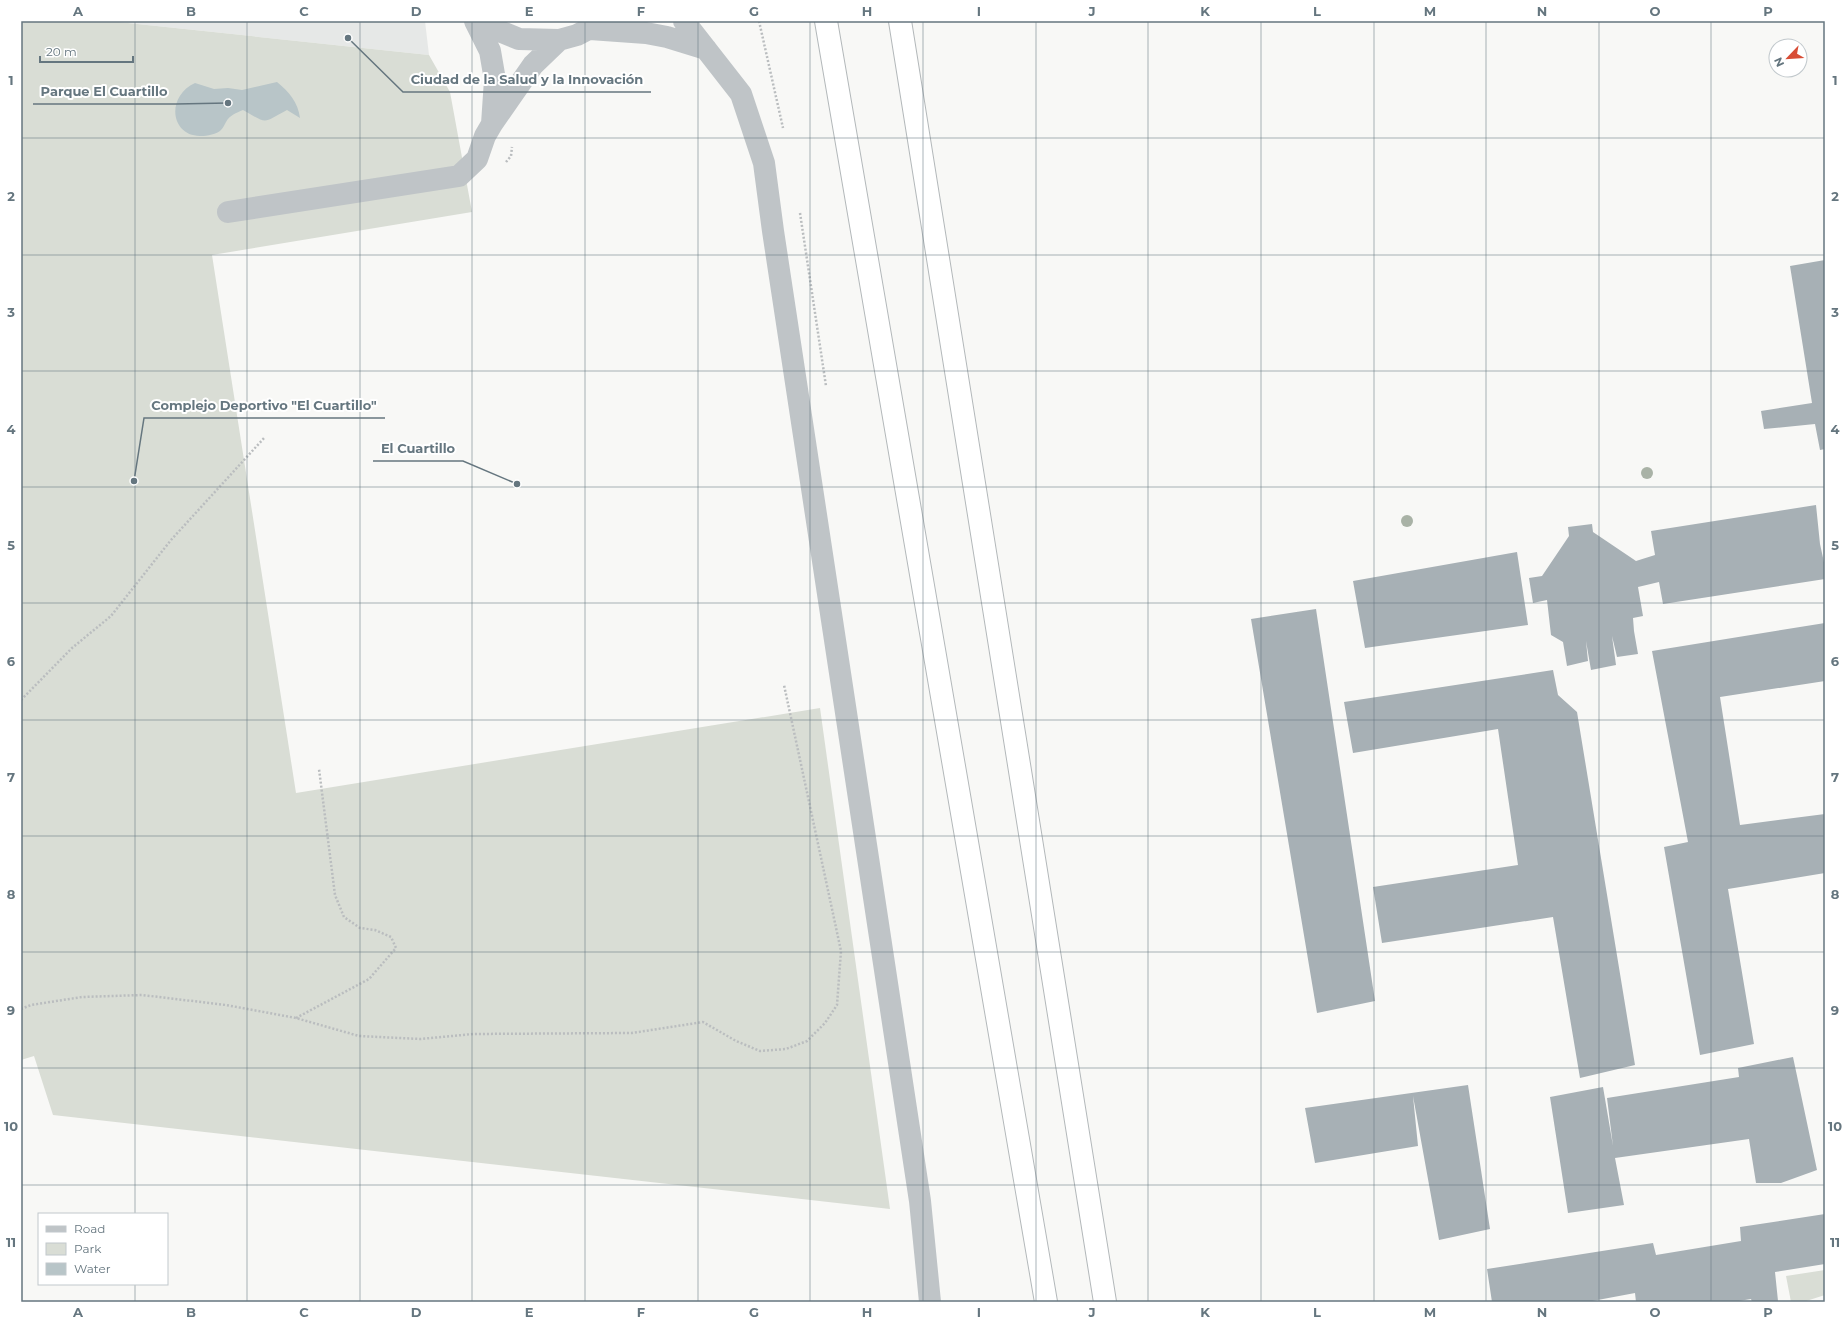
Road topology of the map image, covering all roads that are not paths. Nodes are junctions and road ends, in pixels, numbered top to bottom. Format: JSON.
{"nodes":[{"id":1,"x":475,"y":21,"type":"edge"},
{"id":2,"x":482,"y":21,"type":"edge"},
{"id":3,"x":684,"y":21,"type":"edge"},
{"id":4,"x":826,"y":21,"type":"edge"},
{"id":5,"x":900,"y":21,"type":"edge"},
{"id":6,"x":597,"y":25,"type":"edge"},
{"id":7,"x":559,"y":40,"type":"junction"},
{"id":8,"x":706,"y":49,"type":"junction"},
{"id":9,"x":492,"y":124,"type":"junction"},
{"id":10,"x":228,"y":212,"type":"dead end"},
{"id":11,"x":930,"y":1302,"type":"edge"},
{"id":12,"x":1046,"y":1302,"type":"edge"},
{"id":13,"x":1105,"y":1302,"type":"edge"}],
"edges":[{"from":1,"to":9,"type":"street"},
{"from":2,"to":7,"type":"street"},
{"from":3,"to":8,"type":"street"},
{"from":4,"to":12,"type":"highway"},
{"from":5,"to":13,"type":"highway"},
{"from":6,"to":7,"type":"street"},
{"from":6,"to":8,"type":"street"},
{"from":7,"to":9,"type":"street"},
{"from":8,"to":11,"type":"street"},
{"from":9,"to":10,"type":"street"}]}
